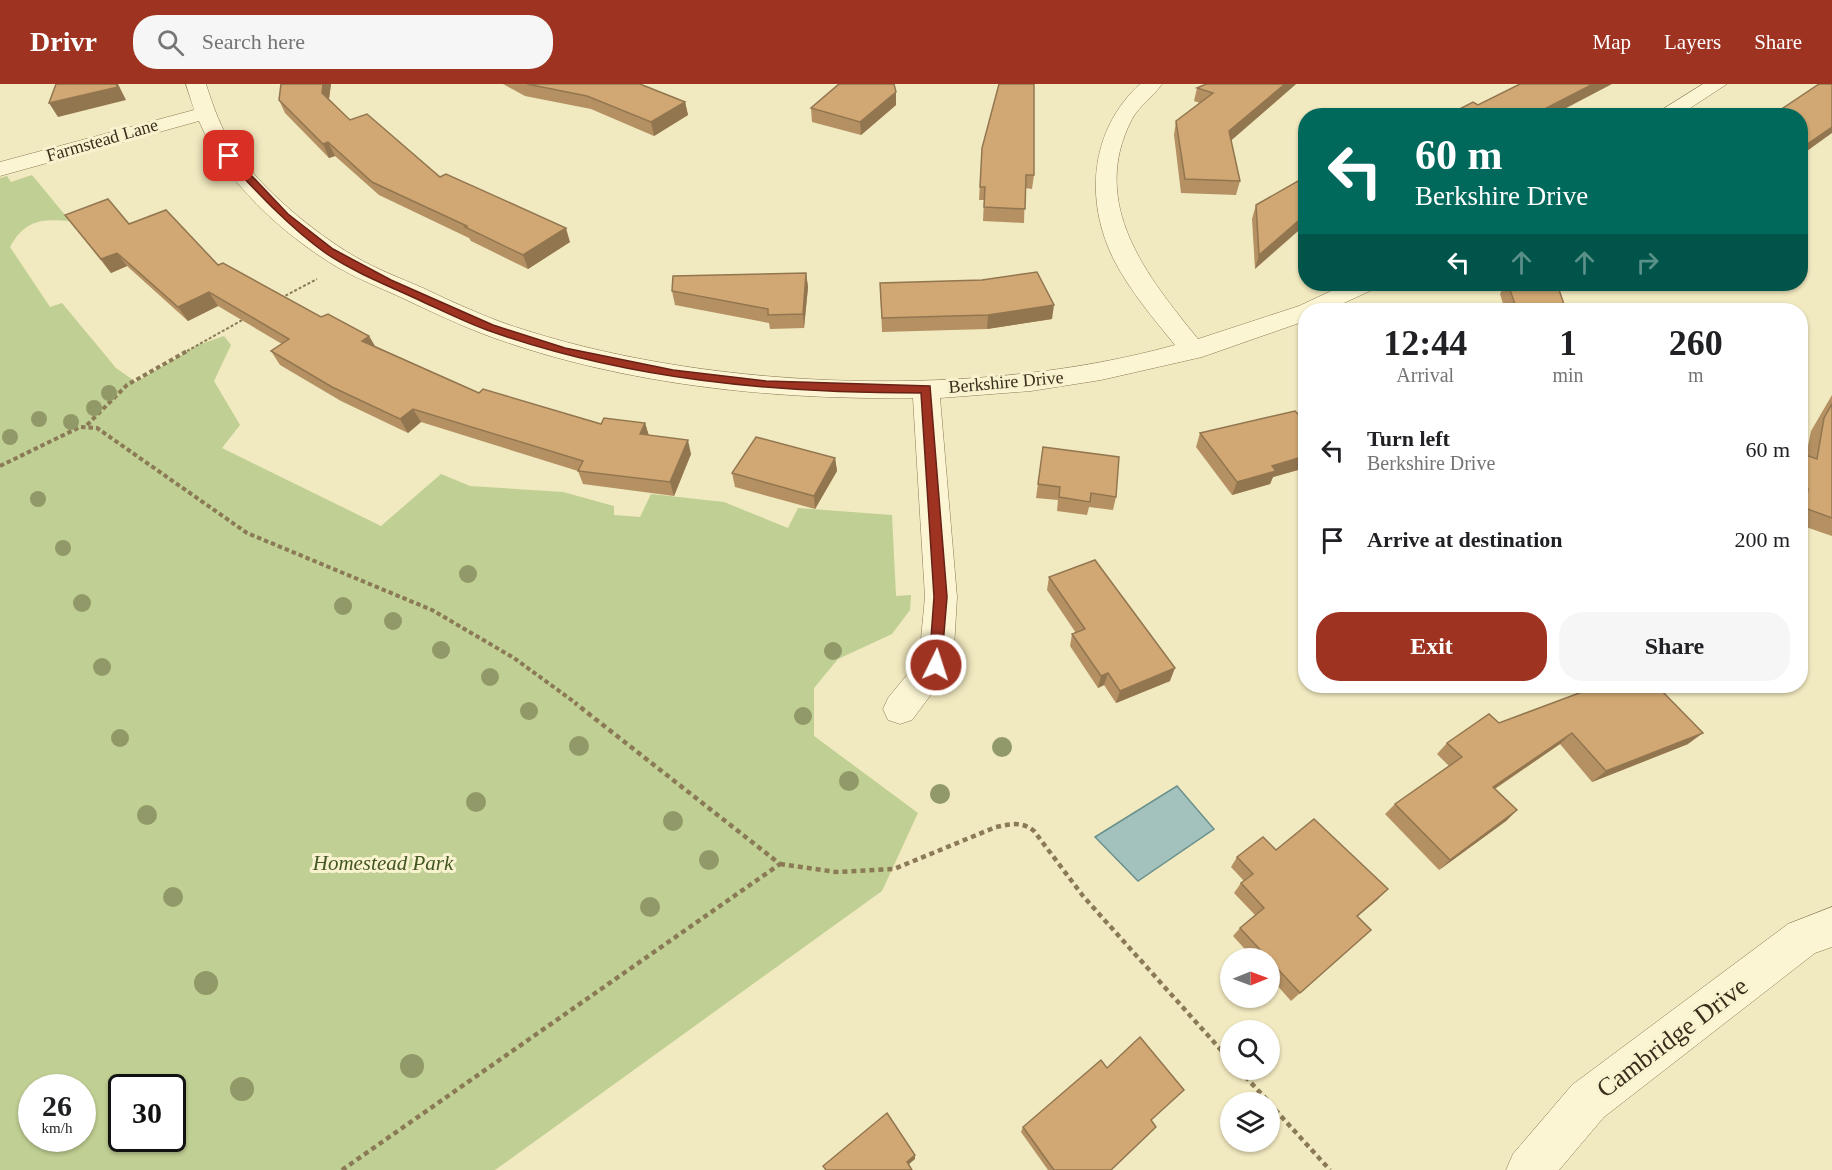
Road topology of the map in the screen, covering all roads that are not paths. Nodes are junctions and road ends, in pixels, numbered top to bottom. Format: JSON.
{"nodes":[{"id":1,"x":196,"y":84,"type":"edge"},
{"id":2,"x":1152,"y":84,"type":"edge"},
{"id":3,"x":1717,"y":84,"type":"edge"},
{"id":4,"x":1676,"y":108,"type":"edge"},
{"id":5,"x":205,"y":113,"type":"junction"},
{"id":6,"x":0,"y":169,"type":"edge"},
{"id":7,"x":1350,"y":291,"type":"edge"},
{"id":8,"x":1324,"y":303,"type":"edge"},
{"id":9,"x":1298,"y":314,"type":"edge"},
{"id":10,"x":1193,"y":351,"type":"junction"},
{"id":11,"x":926,"y":389,"type":"junction"},
{"id":12,"x":900,"y":708,"type":"dead end"},
{"id":13,"x":1832,"y":927,"type":"edge"},
{"id":14,"x":1530,"y":1170,"type":"edge"}],
"edges":[{"from":1,"to":5,"type":"street","name":"Berkshire Drive"},
{"from":2,"to":10,"type":"street"},
{"from":3,"to":4,"type":"street"},
{"from":5,"to":6,"type":"street","name":"Farmstead Lane"},
{"from":5,"to":11,"type":"street","name":"Berkshire Drive"},
{"from":7,"to":8,"type":"street","name":"Berkshire Drive"},
{"from":9,"to":10,"type":"street","name":"Berkshire Drive"},
{"from":10,"to":11,"type":"street","name":"Berkshire Drive"},
{"from":11,"to":12,"type":"street"},
{"from":13,"to":14,"type":"street","name":"Cambridge Drive"}]}
